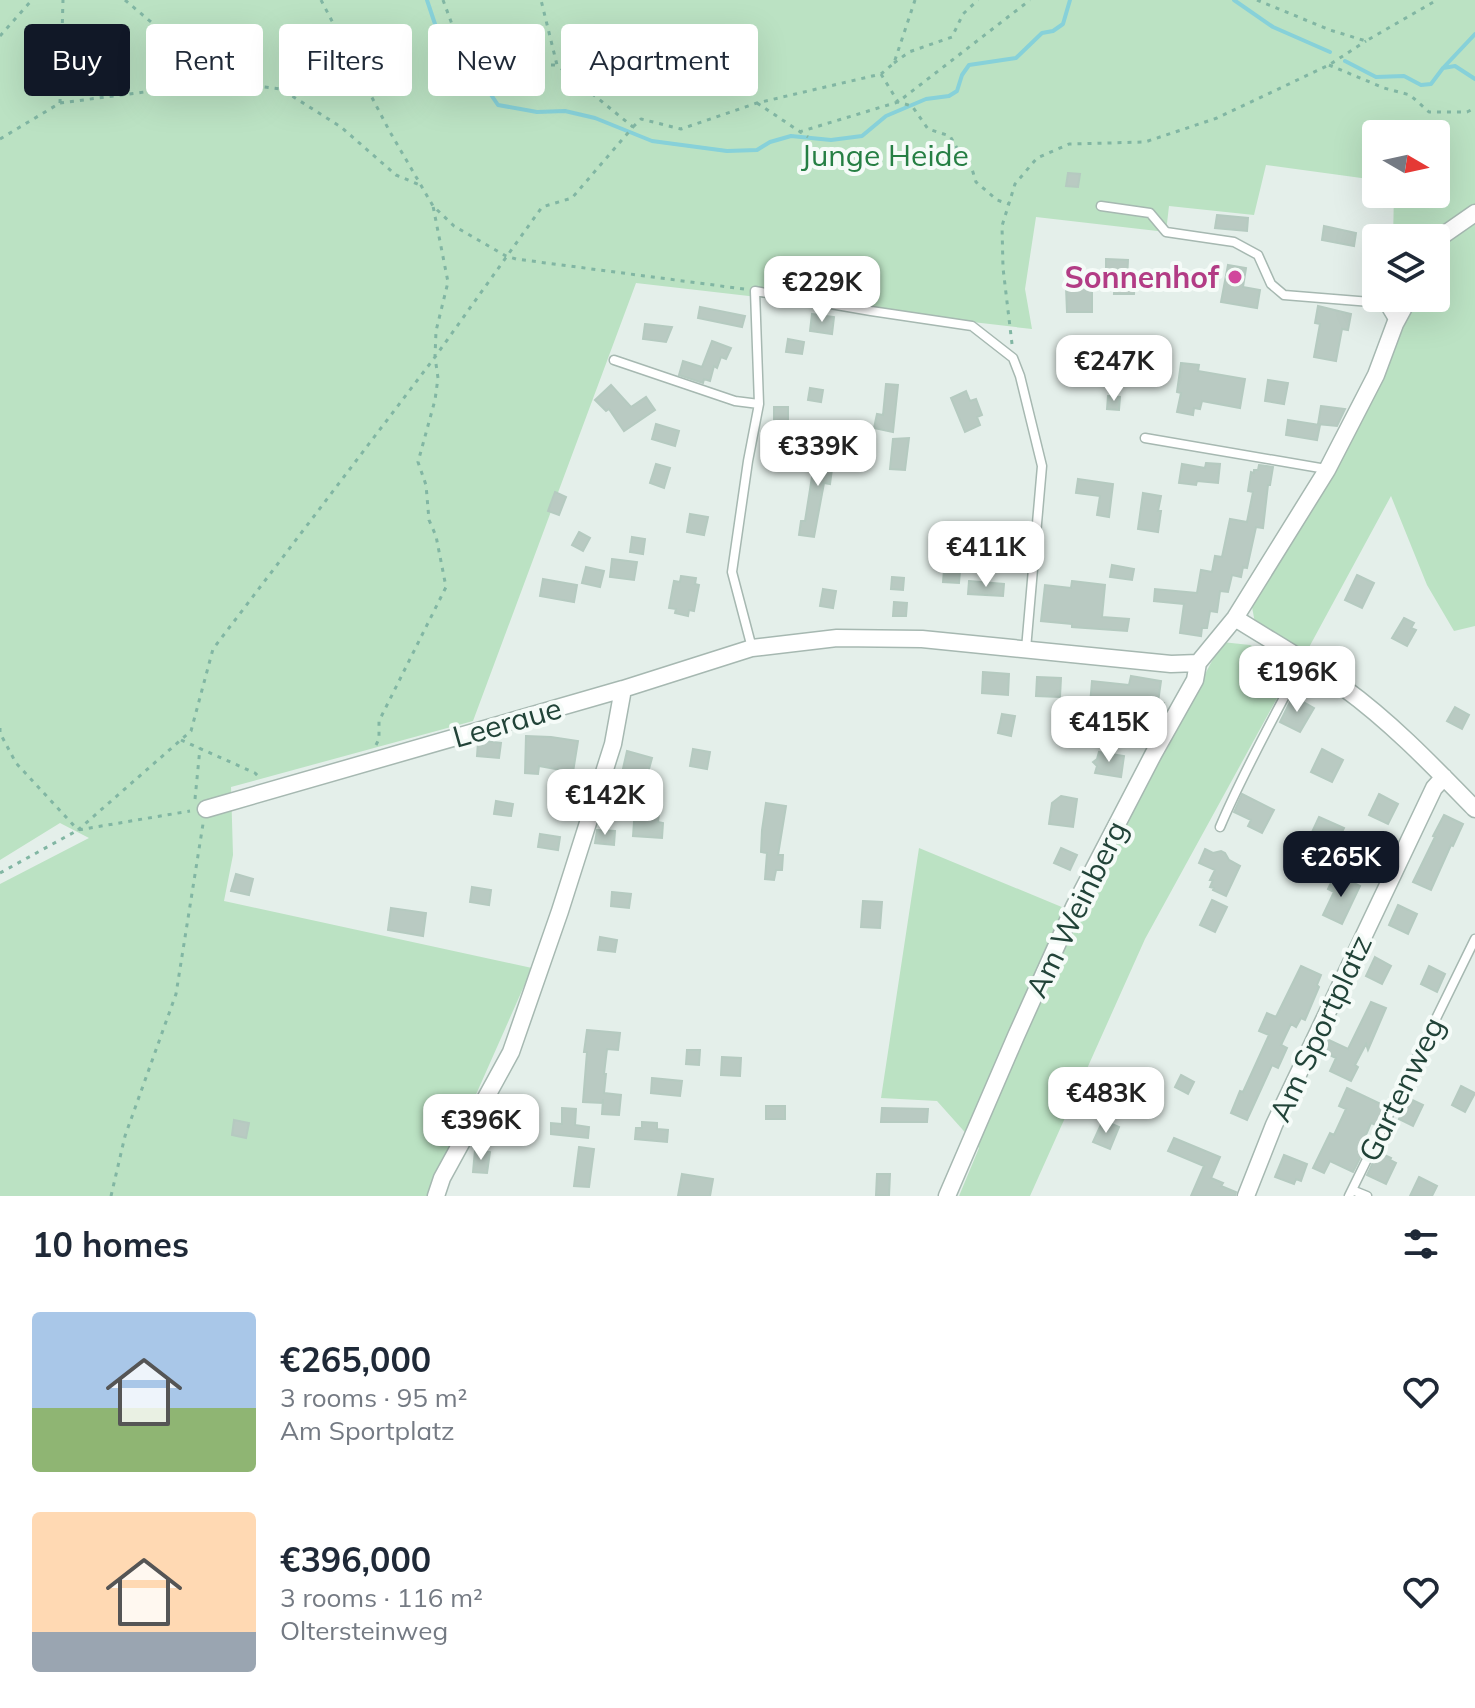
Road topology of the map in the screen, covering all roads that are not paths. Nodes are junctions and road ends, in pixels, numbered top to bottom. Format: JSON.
{"nodes":[{"id":1,"x":1101,"y":206,"type":"dead end"},
{"id":2,"x":1475,"y":213,"type":"edge"},
{"id":3,"x":1450,"y":230,"type":"edge"},
{"id":4,"x":1401,"y":312,"type":"edge"},
{"id":5,"x":1395,"y":324,"type":"junction"},
{"id":6,"x":614,"y":360,"type":"dead end"},
{"id":7,"x":759,"y":404,"type":"junction"},
{"id":8,"x":1145,"y":438,"type":"dead end"},
{"id":9,"x":1327,"y":470,"type":"junction"},
{"id":10,"x":1235,"y":618,"type":"junction"},
{"id":11,"x":752,"y":648,"type":"junction"},
{"id":12,"x":1026,"y":649,"type":"junction"},
{"id":13,"x":1303,"y":661,"type":"junction"},
{"id":14,"x":1198,"y":663,"type":"junction"},
{"id":15,"x":623,"y":689,"type":"junction"},
{"id":16,"x":1444,"y":777,"type":"junction"},
{"id":17,"x":1475,"y":809,"type":"edge"},
{"id":18,"x":200,"y":810,"type":"road end"},
{"id":19,"x":1220,"y":827,"type":"dead end"},
{"id":20,"x":1475,"y":939,"type":"edge"},
{"id":21,"x":1351,"y":1193,"type":"edge"},
{"id":22,"x":436,"y":1196,"type":"edge"},
{"id":23,"x":947,"y":1196,"type":"edge"},
{"id":24,"x":1246,"y":1196,"type":"edge"},
{"id":25,"x":1367,"y":1196,"type":"edge"}],
"edges":[{"from":1,"to":5,"type":"lane"},
{"from":2,"to":3,"type":"street"},
{"from":4,"to":5,"type":"street","name":"Am Weinberg"},
{"from":5,"to":9,"type":"street","name":"Am Weinberg"},
{"from":6,"to":7,"type":"lane"},
{"from":7,"to":11,"type":"lane"},
{"from":7,"to":12,"type":"lane"},
{"from":8,"to":9,"type":"lane"},
{"from":9,"to":10,"type":"street","name":"Am Weinberg"},
{"from":10,"to":13,"type":"street"},
{"from":10,"to":14,"type":"street","name":"Am Weinberg"},
{"from":11,"to":12,"type":"street","name":"Leeraue"},
{"from":11,"to":15,"type":"street","name":"Leeraue"},
{"from":12,"to":14,"type":"street","name":"Leeraue"},
{"from":13,"to":16,"type":"street"},
{"from":13,"to":19,"type":"lane"},
{"from":14,"to":23,"type":"street","name":"Am Weinberg"},
{"from":15,"to":18,"type":"street","name":"Leeraue"},
{"from":15,"to":22,"type":"street"},
{"from":16,"to":17,"type":"street"},
{"from":16,"to":24,"type":"street","name":"Am Sportplatz"},
{"from":20,"to":21,"type":"lane","name":"Gartenweg"},
{"from":21,"to":25,"type":"lane"}]}
